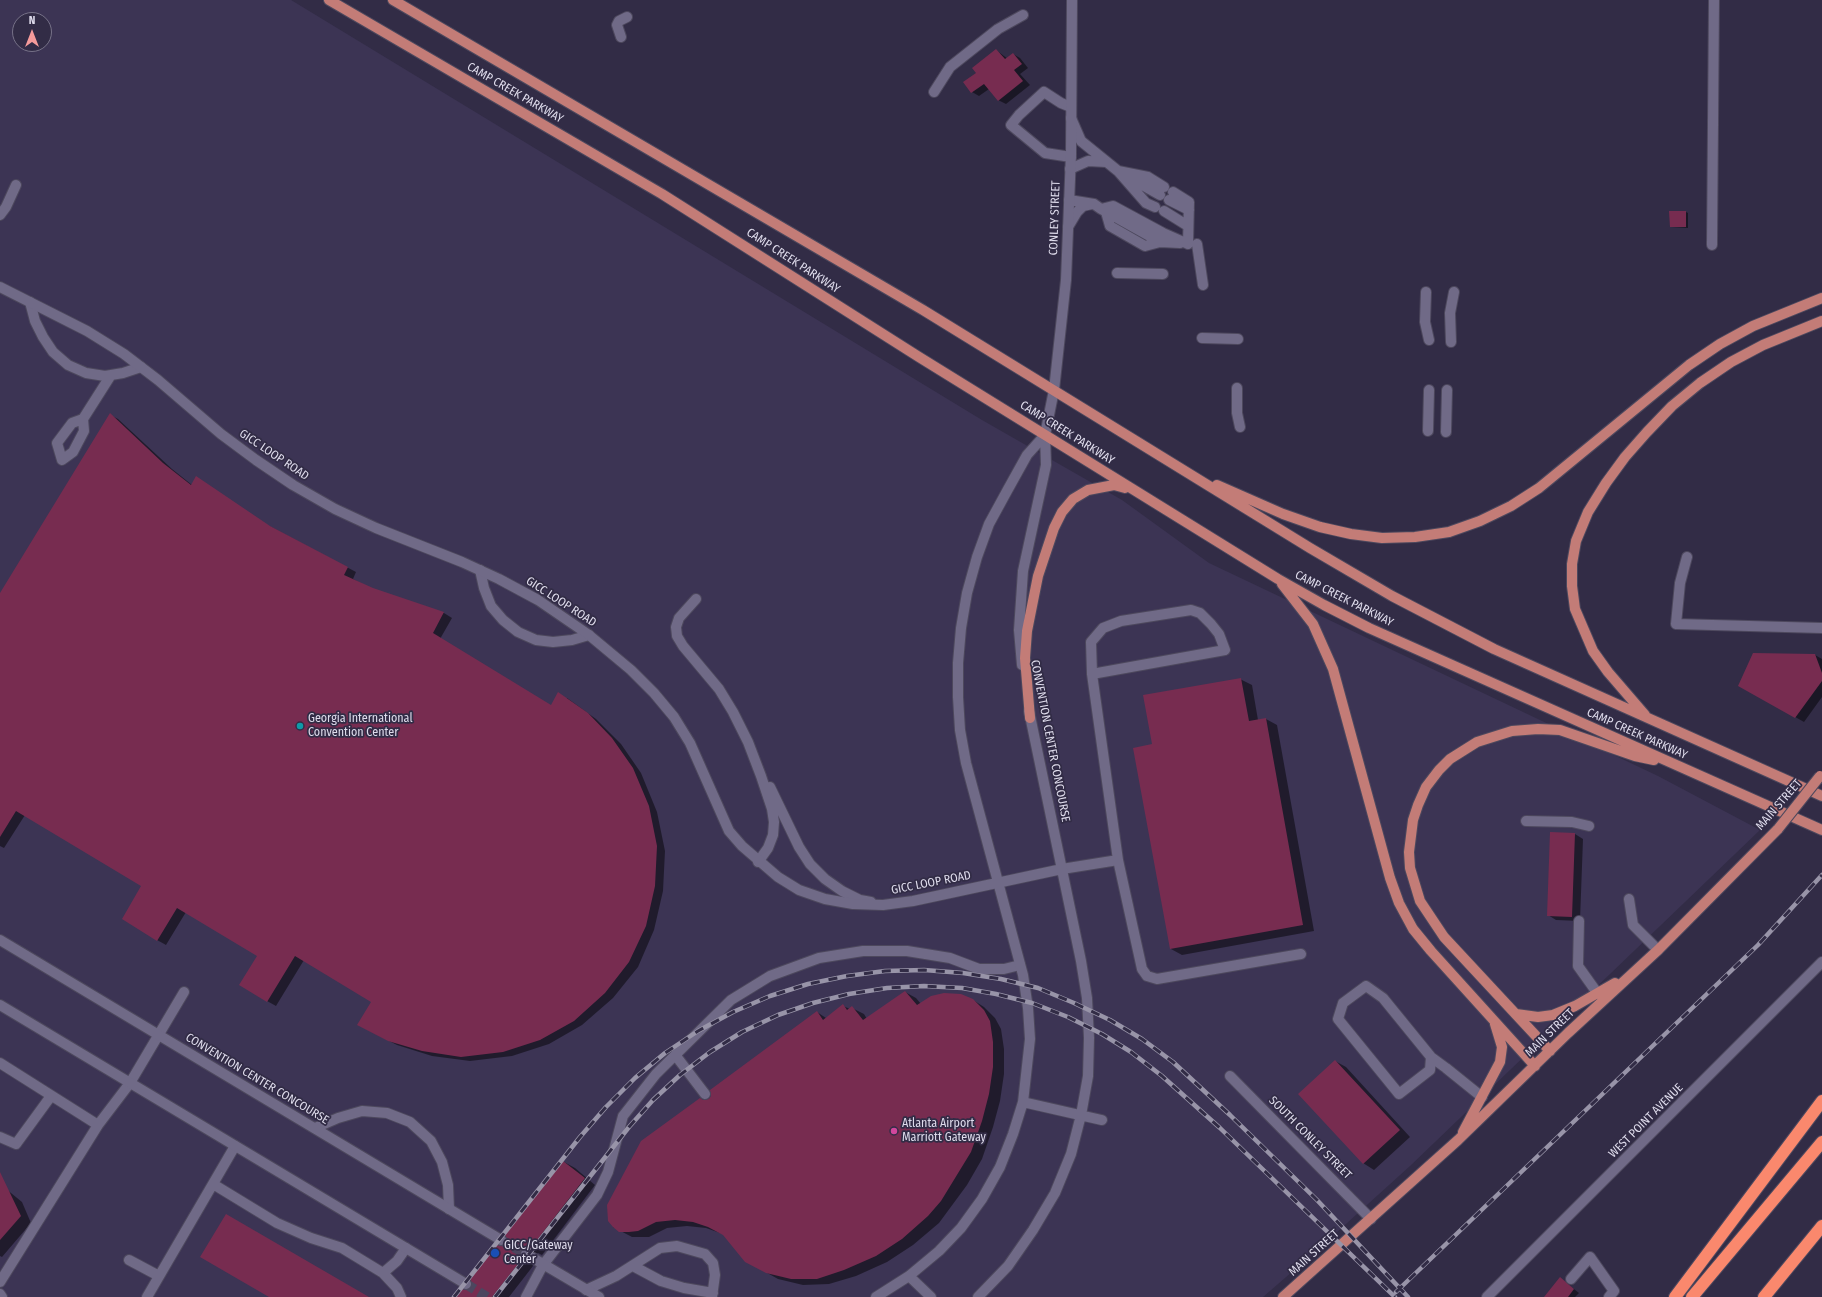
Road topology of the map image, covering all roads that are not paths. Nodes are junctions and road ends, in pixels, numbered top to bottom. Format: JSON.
{"nodes":[{"id":1,"x":329,"y":0,"type":"edge"},
{"id":2,"x":393,"y":0,"type":"edge"},
{"id":3,"x":1072,"y":0,"type":"edge"},
{"id":4,"x":1714,"y":0,"type":"edge"},
{"id":5,"x":1022,"y":15,"type":"dead end"},
{"id":6,"x":627,"y":17,"type":"dead end"},
{"id":7,"x":621,"y":37,"type":"dead end"},
{"id":8,"x":934,"y":92,"type":"dead end"},
{"id":9,"x":1071,"y":107,"type":"junction"},
{"id":10,"x":1071,"y":118,"type":"junction"},
{"id":11,"x":1071,"y":157,"type":"junction"},
{"id":12,"x":1106,"y":162,"type":"junction"},
{"id":13,"x":1070,"y":169,"type":"junction"},
{"id":14,"x":1118,"y":171,"type":"junction"},
{"id":15,"x":16,"y":185,"type":"dead end"},
{"id":16,"x":1069,"y":200,"type":"junction"},
{"id":17,"x":1100,"y":208,"type":"junction"},
{"id":18,"x":0,"y":214,"type":"edge"},
{"id":19,"x":1188,"y":226,"type":"junction"},
{"id":20,"x":1068,"y":227,"type":"junction"},
{"id":21,"x":1193,"y":244,"type":"junction"},
{"id":22,"x":1712,"y":245,"type":"dead end"},
{"id":23,"x":1117,"y":273,"type":"dead end"},
{"id":24,"x":1163,"y":274,"type":"dead end"},
{"id":25,"x":1202,"y":285,"type":"dead end"},
{"id":26,"x":0,"y":287,"type":"edge"},
{"id":27,"x":1426,"y":292,"type":"dead end"},
{"id":28,"x":1454,"y":292,"type":"dead end"},
{"id":29,"x":1822,"y":298,"type":"edge"},
{"id":30,"x":30,"y":302,"type":"junction"},
{"id":31,"x":1822,"y":321,"type":"edge"},
{"id":32,"x":1202,"y":338,"type":"dead end"},
{"id":33,"x":1238,"y":339,"type":"dead end"},
{"id":34,"x":1429,"y":340,"type":"dead end"},
{"id":35,"x":1451,"y":342,"type":"dead end"},
{"id":36,"x":141,"y":367,"type":"junction"},
{"id":37,"x":111,"y":375,"type":"junction"},
{"id":38,"x":1237,"y":388,"type":"dead end"},
{"id":39,"x":1054,"y":390,"type":"junction"},
{"id":40,"x":1429,"y":390,"type":"dead end"},
{"id":41,"x":1447,"y":390,"type":"dead end"},
{"id":42,"x":83,"y":419,"type":"dead end"},
{"id":43,"x":1240,"y":427,"type":"dead end"},
{"id":44,"x":1428,"y":431,"type":"dead end"},
{"id":45,"x":1446,"y":432,"type":"dead end"},
{"id":46,"x":1045,"y":435,"type":"junction"},
{"id":47,"x":1180,"y":469,"type":"junction"},
{"id":48,"x":1133,"y":489,"type":"junction"},
{"id":49,"x":1687,"y":558,"type":"dead end"},
{"id":50,"x":480,"y":570,"type":"junction"},
{"id":51,"x":1278,"y":579,"type":"junction"},
{"id":52,"x":696,"y":599,"type":"dead end"},
{"id":53,"x":1822,"y":628,"type":"edge"},
{"id":54,"x":589,"y":635,"type":"junction"},
{"id":55,"x":1092,"y":674,"type":"junction"},
{"id":56,"x":1030,"y":718,"type":"junction"},
{"id":57,"x":1648,"y":718,"type":"junction"},
{"id":58,"x":748,"y":742,"type":"junction"},
{"id":59,"x":1669,"y":762,"type":"junction"},
{"id":60,"x":1821,"y":775,"type":"edge"},
{"id":61,"x":1822,"y":796,"type":"edge"},
{"id":62,"x":1526,"y":820,"type":"dead end"},
{"id":63,"x":1589,"y":826,"type":"dead end"},
{"id":64,"x":1822,"y":830,"type":"edge"},
{"id":65,"x":1118,"y":860,"type":"junction"},
{"id":66,"x":758,"y":862,"type":"junction"},
{"id":67,"x":1062,"y":869,"type":"junction"},
{"id":68,"x":998,"y":882,"type":"junction"},
{"id":69,"x":1629,"y":899,"type":"dead end"},
{"id":70,"x":883,"y":905,"type":"junction"},
{"id":71,"x":1579,"y":921,"type":"dead end"},
{"id":72,"x":0,"y":940,"type":"edge"},
{"id":73,"x":1658,"y":950,"type":"junction"},
{"id":74,"x":1301,"y":954,"type":"dead end"},
{"id":75,"x":1822,"y":962,"type":"edge"},
{"id":76,"x":1020,"y":965,"type":"junction"},
{"id":77,"x":1635,"y":970,"type":"junction"},
{"id":78,"x":184,"y":992,"type":"dead end"},
{"id":79,"x":1598,"y":994,"type":"junction"},
{"id":80,"x":0,"y":1005,"type":"edge"},
{"id":81,"x":1516,"y":1014,"type":"junction"},
{"id":82,"x":1492,"y":1017,"type":"junction"},
{"id":83,"x":159,"y":1035,"type":"junction"},
{"id":84,"x":1550,"y":1051,"type":"junction"},
{"id":85,"x":676,"y":1056,"type":"junction"},
{"id":86,"x":1431,"y":1057,"type":"junction"},
{"id":87,"x":0,"y":1063,"type":"edge"},
{"id":88,"x":1535,"y":1066,"type":"junction"},
{"id":89,"x":1230,"y":1076,"type":"dead end"},
{"id":90,"x":130,"y":1083,"type":"junction"},
{"id":91,"x":705,"y":1094,"type":"dead end"},
{"id":92,"x":51,"y":1096,"type":"junction"},
{"id":93,"x":1482,"y":1097,"type":"junction"},
{"id":94,"x":1822,"y":1100,"type":"edge"},
{"id":95,"x":1022,"y":1102,"type":"junction"},
{"id":96,"x":1081,"y":1115,"type":"junction"},
{"id":97,"x":1102,"y":1120,"type":"dead end"},
{"id":98,"x":98,"y":1125,"type":"junction"},
{"id":99,"x":315,"y":1128,"type":"junction"},
{"id":100,"x":0,"y":1137,"type":"edge"},
{"id":101,"x":1458,"y":1140,"type":"junction"},
{"id":102,"x":1822,"y":1142,"type":"edge"},
{"id":103,"x":235,"y":1146,"type":"junction"},
{"id":104,"x":213,"y":1184,"type":"junction"},
{"id":105,"x":449,"y":1208,"type":"junction"},
{"id":106,"x":1371,"y":1219,"type":"junction"},
{"id":107,"x":1822,"y":1226,"type":"edge"},
{"id":108,"x":501,"y":1240,"type":"tunnel mouth"},
{"id":109,"x":406,"y":1248,"type":"junction"},
{"id":110,"x":526,"y":1254,"type":"tunnel mouth"},
{"id":111,"x":129,"y":1260,"type":"dead end"},
{"id":112,"x":543,"y":1265,"type":"junction"},
{"id":113,"x":634,"y":1266,"type":"junction"},
{"id":114,"x":383,"y":1273,"type":"junction"},
{"id":115,"x":159,"y":1276,"type":"junction"},
{"id":116,"x":909,"y":1276,"type":"junction"},
{"id":117,"x":1571,"y":1279,"type":"dead end"},
{"id":118,"x":0,"y":1282,"type":"edge"},
{"id":119,"x":466,"y":1284,"type":"tunnel mouth"},
{"id":120,"x":586,"y":1290,"type":"junction"},
{"id":121,"x":0,"y":1294,"type":"edge"},
{"id":122,"x":886,"y":1294,"type":"edge"},
{"id":123,"x":712,"y":1295,"type":"edge"},
{"id":124,"x":2,"y":1297,"type":"edge"},
{"id":125,"x":147,"y":1297,"type":"edge"},
{"id":126,"x":401,"y":1297,"type":"edge"},
{"id":127,"x":526,"y":1297,"type":"edge"},
{"id":128,"x":599,"y":1297,"type":"edge"},
{"id":129,"x":876,"y":1297,"type":"edge"},
{"id":130,"x":931,"y":1297,"type":"edge"},
{"id":131,"x":978,"y":1297,"type":"edge"},
{"id":132,"x":1283,"y":1297,"type":"edge"},
{"id":133,"x":1487,"y":1297,"type":"edge"},
{"id":134,"x":1609,"y":1297,"type":"edge"},
{"id":135,"x":1675,"y":1297,"type":"edge"},
{"id":136,"x":1692,"y":1297,"type":"edge"},
{"id":137,"x":1764,"y":1297,"type":"edge"}],
"edges":[{"from":1,"to":46,"type":"main road","name":"CAMP CREEK PARKWAY"},
{"from":2,"to":39,"type":"main road","name":"CAMP CREEK PARKWAY"},
{"from":3,"to":9,"type":"street","name":"CONLEY STREET"},
{"from":4,"to":22,"type":"street"},
{"from":5,"to":8,"type":"street"},
{"from":6,"to":7,"type":"street"},
{"from":9,"to":10,"type":"street","name":"CONLEY STREET"},
{"from":9,"to":11,"type":"street"},
{"from":10,"to":11,"type":"street","name":"CONLEY STREET"},
{"from":10,"to":12,"type":"street"},
{"from":11,"to":13,"type":"street","name":"CONLEY STREET"},
{"from":12,"to":13,"type":"street"},
{"from":12,"to":14,"type":"street"},
{"from":13,"to":16,"type":"street","name":"CONLEY STREET"},
{"from":14,"to":19,"type":"street"},
{"from":14,"to":19,"type":"street"},
{"from":15,"to":18,"type":"street"},
{"from":16,"to":17,"type":"street"},
{"from":16,"to":20,"type":"street","name":"CONLEY STREET"},
{"from":17,"to":20,"type":"street"},
{"from":17,"to":21,"type":"street"},
{"from":17,"to":21,"type":"street"},
{"from":19,"to":21,"type":"street"},
{"from":20,"to":39,"type":"street","name":"CONLEY STREET"},
{"from":21,"to":25,"type":"street"},
{"from":23,"to":24,"type":"street"},
{"from":26,"to":30,"type":"street","name":"GICC LOOP ROAD"},
{"from":27,"to":34,"type":"street"},
{"from":28,"to":35,"type":"street"},
{"from":29,"to":47,"type":"main road"},
{"from":30,"to":36,"type":"street","name":"GICC LOOP ROAD"},
{"from":30,"to":37,"type":"street"},
{"from":31,"to":57,"type":"main road"},
{"from":32,"to":33,"type":"street"},
{"from":36,"to":37,"type":"street"},
{"from":36,"to":50,"type":"street","name":"GICC LOOP ROAD"},
{"from":37,"to":42,"type":"street"},
{"from":38,"to":43,"type":"street"},
{"from":39,"to":46,"type":"street","name":"CONLEY STREET"},
{"from":39,"to":47,"type":"main road","name":"CAMP CREEK PARKWAY"},
{"from":40,"to":44,"type":"street"},
{"from":41,"to":45,"type":"street"},
{"from":46,"to":48,"type":"main road","name":"CAMP CREEK PARKWAY"},
{"from":46,"to":56,"type":"street","name":"CONVENTION CENTER CONCOURSE"},
{"from":46,"to":68,"type":"street"},
{"from":47,"to":57,"type":"main road","name":"CAMP CREEK PARKWAY"},
{"from":48,"to":51,"type":"main road","name":"CAMP CREEK PARKWAY"},
{"from":48,"to":56,"type":"main road"},
{"from":49,"to":53,"type":"street"},
{"from":50,"to":54,"type":"street","name":"GICC LOOP ROAD"},
{"from":50,"to":54,"type":"street"},
{"from":51,"to":59,"type":"main road","name":"CAMP CREEK PARKWAY"},
{"from":51,"to":82,"type":"main road"},
{"from":52,"to":58,"type":"street"},
{"from":54,"to":66,"type":"street","name":"GICC LOOP ROAD"},
{"from":55,"to":55,"type":"street"},
{"from":55,"to":65,"type":"street"},
{"from":56,"to":67,"type":"street","name":"CONVENTION CENTER CONCOURSE"},
{"from":57,"to":61,"type":"main road","name":"CAMP CREEK PARKWAY"},
{"from":58,"to":66,"type":"street"},
{"from":58,"to":70,"type":"street"},
{"from":59,"to":64,"type":"main road","name":"CAMP CREEK PARKWAY"},
{"from":59,"to":81,"type":"main road"},
{"from":60,"to":73,"type":"main road","name":"MAIN STREET","bridge":true},
{"from":62,"to":63,"type":"street"},
{"from":65,"to":67,"type":"street","name":"GICC LOOP ROAD"},
{"from":65,"to":74,"type":"street"},
{"from":66,"to":70,"type":"street","name":"GICC LOOP ROAD"},
{"from":67,"to":68,"type":"street","name":"GICC LOOP ROAD"},
{"from":67,"to":96,"type":"street","name":"CONVENTION CENTER CONCOURSE"},
{"from":68,"to":70,"type":"street","name":"GICC LOOP ROAD"},
{"from":68,"to":76,"type":"street"},
{"from":69,"to":73,"type":"street"},
{"from":71,"to":79,"type":"street"},
{"from":72,"to":83,"type":"street","name":"CONVENTION CENTER CONCOURSE"},
{"from":73,"to":77,"type":"main road","name":"MAIN STREET"},
{"from":75,"to":133,"type":"street","name":"WEST POINT AVENUE"},
{"from":76,"to":85,"type":"street"},
{"from":76,"to":95,"type":"street"},
{"from":77,"to":79,"type":"main road"},
{"from":77,"to":84,"type":"main road","name":"MAIN STREET"},
{"from":78,"to":83,"type":"street"},
{"from":79,"to":81,"type":"main road"},
{"from":80,"to":90,"type":"street"},
{"from":81,"to":84,"type":"main road"},
{"from":82,"to":88,"type":"main road"},
{"from":82,"to":93,"type":"main road"},
{"from":83,"to":90,"type":"street"},
{"from":83,"to":99,"type":"street","name":"CONVENTION CENTER CONCOURSE"},
{"from":84,"to":88,"type":"main road","name":"MAIN STREET"},
{"from":85,"to":91,"type":"street"},
{"from":85,"to":112,"type":"street"},
{"from":86,"to":86,"type":"street"},
{"from":86,"to":93,"type":"street"},
{"from":87,"to":92,"type":"street"},
{"from":88,"to":101,"type":"main road","name":"MAIN STREET"},
{"from":89,"to":106,"type":"street","name":"SOUTH CONLEY STREET"},
{"from":90,"to":98,"type":"street"},
{"from":90,"to":103,"type":"street"},
{"from":92,"to":98,"type":"street"},
{"from":92,"to":100,"type":"street"},
{"from":93,"to":101,"type":"main road"},
{"from":94,"to":135,"type":"highway"},
{"from":95,"to":96,"type":"street"},
{"from":95,"to":116,"type":"street"},
{"from":96,"to":97,"type":"street"},
{"from":96,"to":131,"type":"street","name":"CONVENTION CENTER CONCOURSE"},
{"from":98,"to":118,"type":"street"},
{"from":99,"to":105,"type":"street","name":"CONVENTION CENTER CONCOURSE"},
{"from":99,"to":105,"type":"street"},
{"from":101,"to":106,"type":"main road","name":"MAIN STREET"},
{"from":102,"to":136,"type":"highway"},
{"from":103,"to":104,"type":"street"},
{"from":103,"to":109,"type":"street"},
{"from":104,"to":114,"type":"street"},
{"from":104,"to":115,"type":"street"},
{"from":105,"to":108,"type":"street","name":"CONVENTION CENTER CONCOURSE"},
{"from":106,"to":132,"type":"main road","name":"MAIN STREET"},
{"from":107,"to":137,"type":"highway"},
{"from":109,"to":114,"type":"street"},
{"from":109,"to":119,"type":"street"},
{"from":110,"to":112,"type":"street"},
{"from":111,"to":115,"type":"street"},
{"from":112,"to":120,"type":"street"},
{"from":112,"to":127,"type":"street"},
{"from":113,"to":120,"type":"street"},
{"from":113,"to":123,"type":"street"},
{"from":113,"to":123,"type":"street"},
{"from":114,"to":126,"type":"street"},
{"from":115,"to":125,"type":"street"},
{"from":116,"to":122,"type":"street"},
{"from":116,"to":130,"type":"street"},
{"from":117,"to":134,"type":"street"},
{"from":120,"to":128,"type":"street"},
{"from":121,"to":124,"type":"street"},
{"from":122,"to":129,"type":"street"}]}
